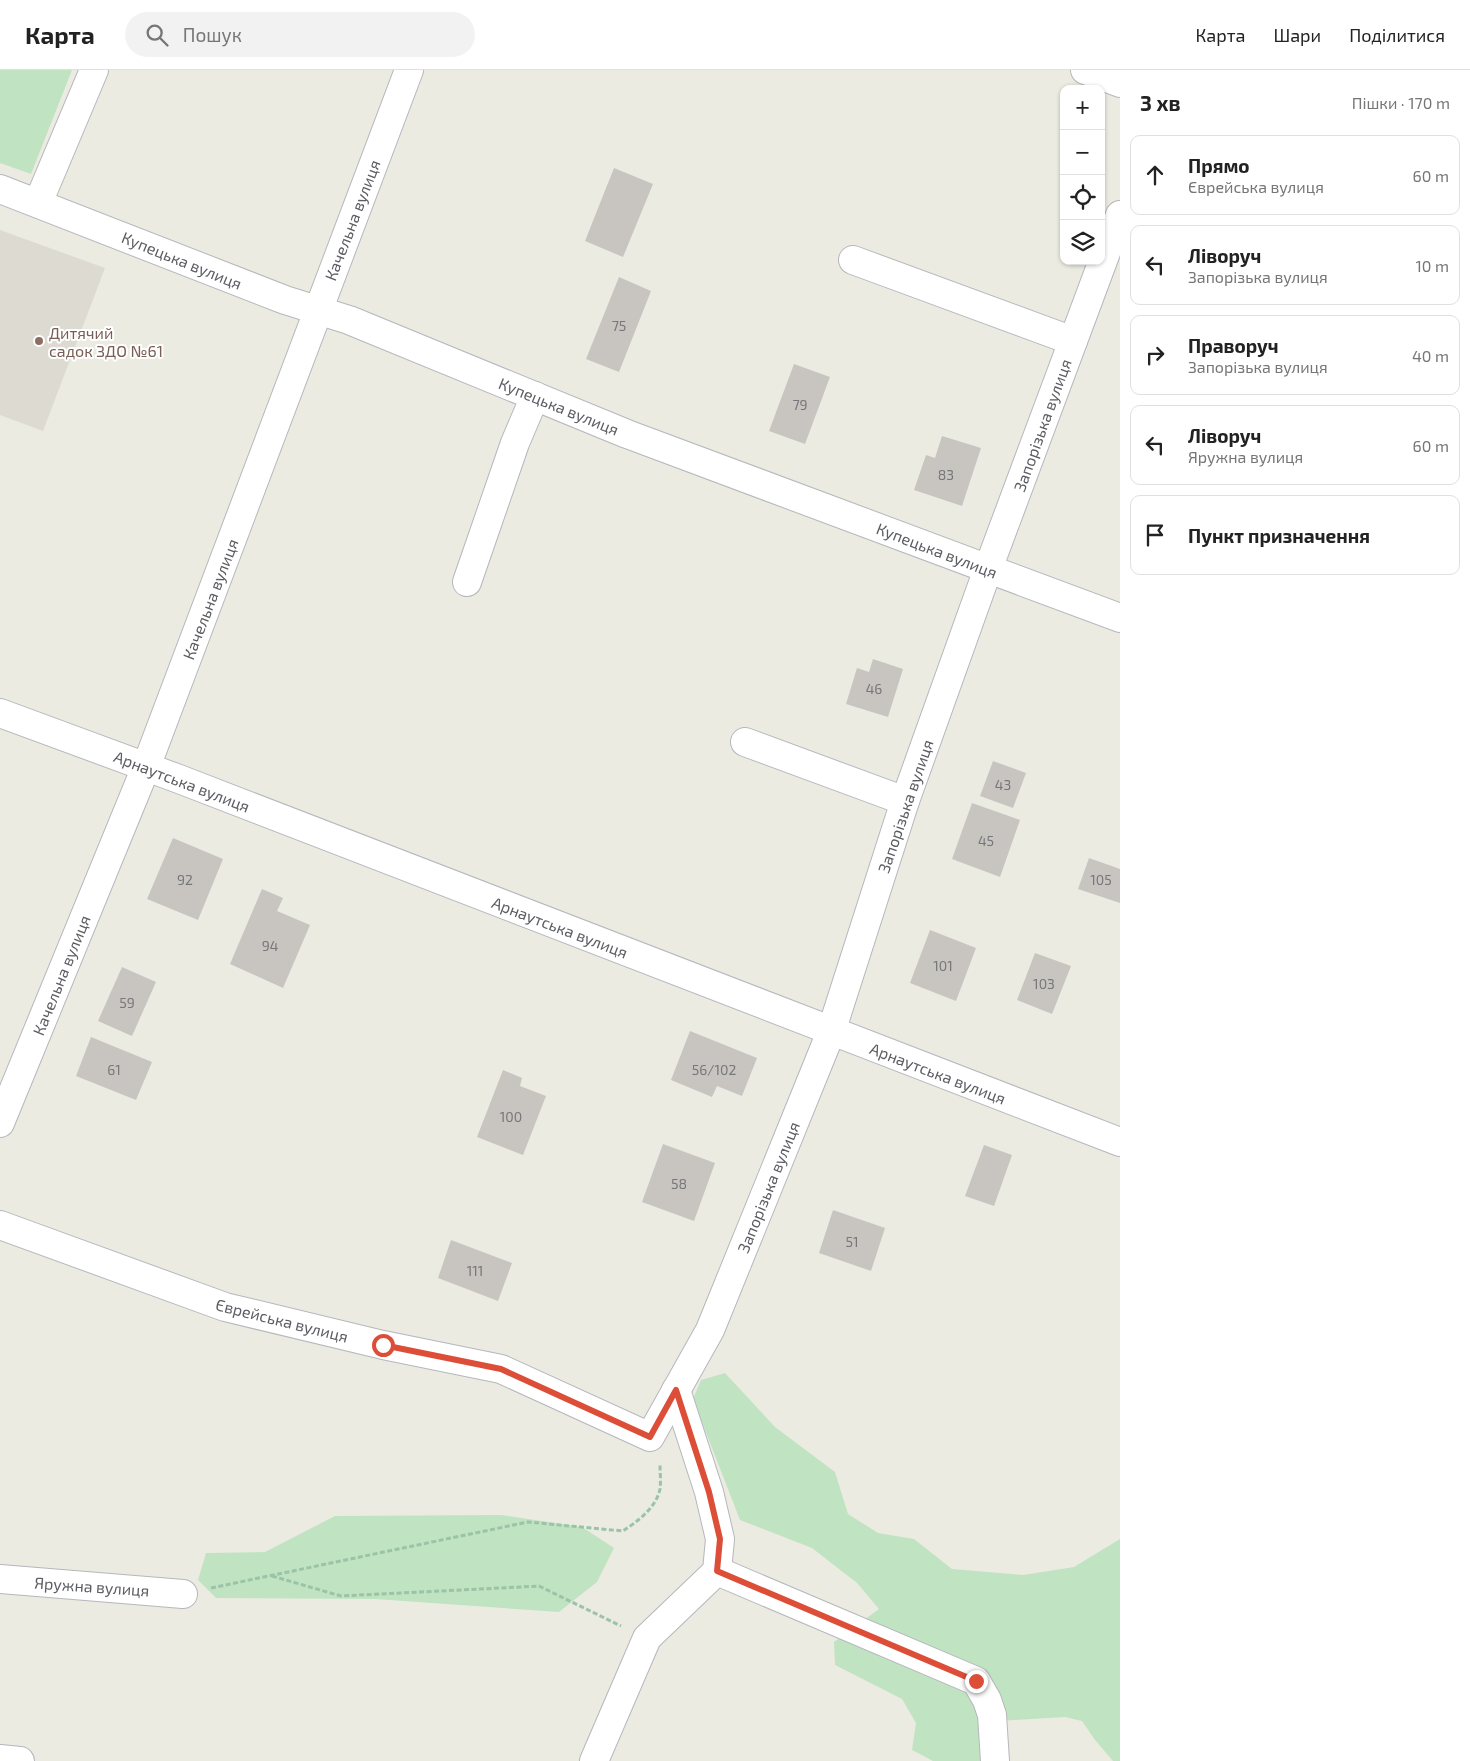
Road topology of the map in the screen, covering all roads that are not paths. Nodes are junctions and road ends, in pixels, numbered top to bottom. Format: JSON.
{"nodes":[{"id":1,"x":94,"y":70,"type":"edge"},
{"id":2,"x":409,"y":70,"type":"edge"},
{"id":3,"x":1086,"y":70,"type":"edge"},
{"id":4,"x":1120,"y":83,"type":"edge"},
{"id":5,"x":0,"y":189,"type":"edge"},
{"id":6,"x":38,"y":203,"type":"junction"},
{"id":7,"x":1120,"y":215,"type":"edge"},
{"id":8,"x":853,"y":260,"type":"dead end"},
{"id":9,"x":318,"y":311,"type":"junction"},
{"id":10,"x":1073,"y":341,"type":"junction"},
{"id":11,"x":535,"y":396,"type":"junction"},
{"id":12,"x":988,"y":569,"type":"junction"},
{"id":13,"x":466,"y":582,"type":"dead end"},
{"id":14,"x":1120,"y":618,"type":"edge"},
{"id":15,"x":0,"y":713,"type":"edge"},
{"id":16,"x":745,"y":742,"type":"dead end"},
{"id":17,"x":146,"y":767,"type":"junction"},
{"id":18,"x":904,"y":801,"type":"junction"},
{"id":19,"x":831,"y":1032,"type":"junction"},
{"id":20,"x":0,"y":1123,"type":"edge"},
{"id":21,"x":1120,"y":1142,"type":"edge"},
{"id":22,"x":0,"y":1225,"type":"edge"},
{"id":23,"x":676,"y":1390,"type":"junction"},
{"id":24,"x":650,"y":1437,"type":"joint"},
{"id":25,"x":717,"y":1571,"type":"junction"},
{"id":26,"x":0,"y":1579,"type":"edge"},
{"id":27,"x":183,"y":1594,"type":"road end"},
{"id":28,"x":0,"y":1759,"type":"edge"},
{"id":29,"x":20,"y":1761,"type":"edge"},
{"id":30,"x":594,"y":1761,"type":"edge"},
{"id":31,"x":995,"y":1761,"type":"edge"}],
"edges":[{"from":1,"to":6,"type":"street"},
{"from":2,"to":9,"type":"street","name":"Качельна вулиця"},
{"from":3,"to":4,"type":"street"},
{"from":5,"to":6,"type":"street","name":"Купецька вулиця"},
{"from":6,"to":9,"type":"street","name":"Купецька вулиця"},
{"from":7,"to":10,"type":"street","name":"Запорізька вулиця"},
{"from":8,"to":10,"type":"street"},
{"from":9,"to":11,"type":"street","name":"Купецька вулиця"},
{"from":9,"to":17,"type":"street","name":"Качельна вулиця"},
{"from":10,"to":12,"type":"street","name":"Запорізька вулиця"},
{"from":11,"to":12,"type":"street","name":"Купецька вулиця"},
{"from":11,"to":13,"type":"street"},
{"from":12,"to":14,"type":"street","name":"Купецька вулиця"},
{"from":12,"to":18,"type":"street","name":"Запорізька вулиця"},
{"from":15,"to":17,"type":"street","name":"Арнаутська вулиця"},
{"from":16,"to":18,"type":"street"},
{"from":17,"to":19,"type":"street","name":"Арнаутська вулиця"},
{"from":17,"to":20,"type":"street","name":"Качельна вулиця"},
{"from":18,"to":19,"type":"street","name":"Запорізька вулиця"},
{"from":19,"to":21,"type":"street","name":"Арнаутська вулиця"},
{"from":19,"to":23,"type":"street","name":"Запорізька вулиця"},
{"from":22,"to":24,"type":"street","name":"Єврейська вулиця"},
{"from":23,"to":24,"type":"street","name":"Запорізька вулиця"},
{"from":23,"to":25,"type":"street"},
{"from":25,"to":30,"type":"street"},
{"from":25,"to":31,"type":"street"},
{"from":26,"to":27,"type":"street","name":"Яружна вулиця"},
{"from":28,"to":29,"type":"street"}]}
